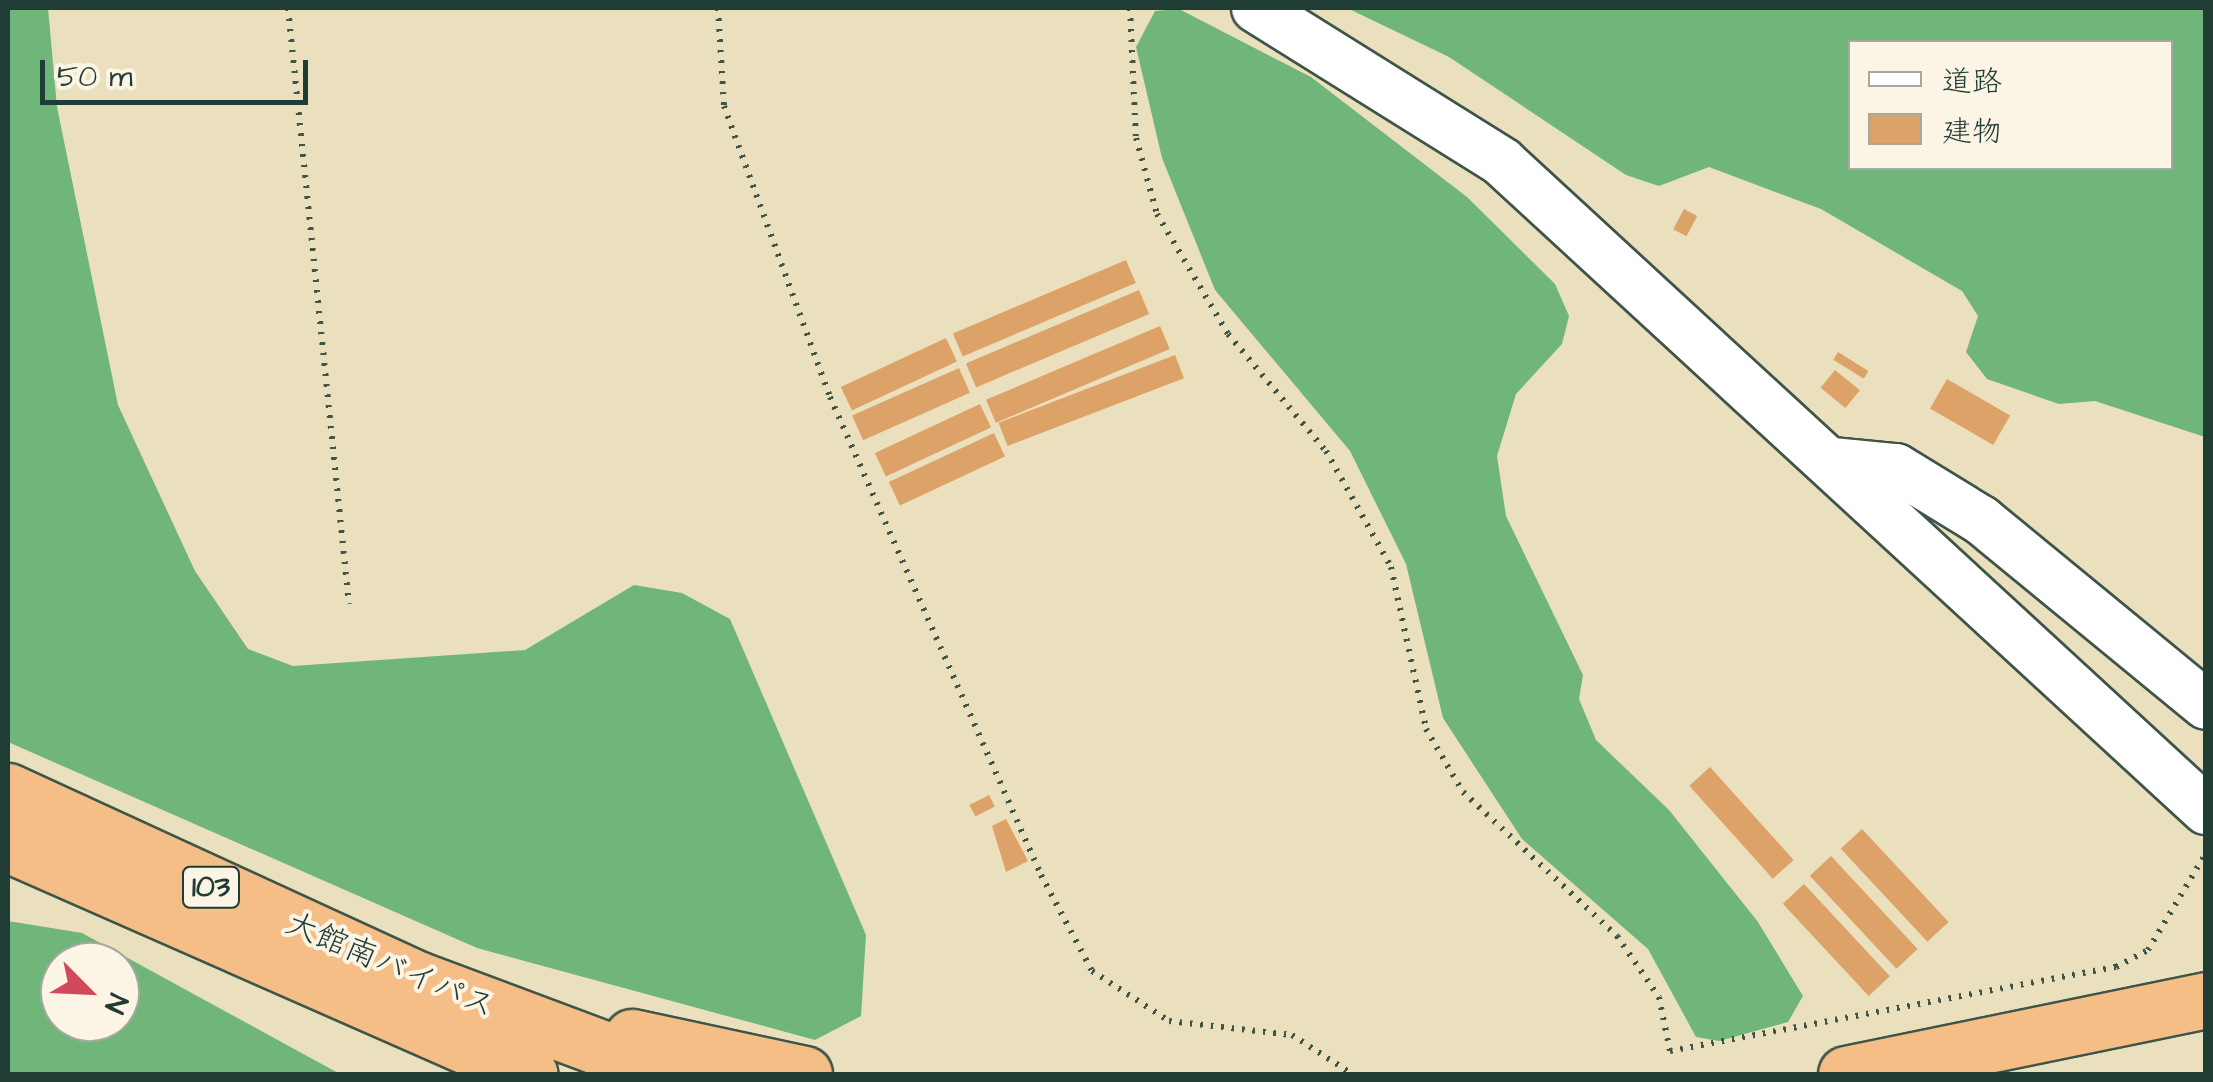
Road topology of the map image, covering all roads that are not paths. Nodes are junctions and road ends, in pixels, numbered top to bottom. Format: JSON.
{"nodes":[{"id":1,"x":1256,"y":8,"type":"edge"},
{"id":2,"x":1832,"y":462,"type":"junction"},
{"id":3,"x":2206,"y":706,"type":"edge"},
{"id":4,"x":8,"y":791,"type":"edge"},
{"id":5,"x":2206,"y":810,"type":"edge"},
{"id":6,"x":8,"y":844,"type":"edge"},
{"id":7,"x":2206,"y":1000,"type":"edge"},
{"id":8,"x":408,"y":1001,"type":"junction"},
{"id":9,"x":500,"y":1074,"type":"edge"},
{"id":10,"x":530,"y":1074,"type":"edge"},
{"id":11,"x":671,"y":1074,"type":"edge"},
{"id":12,"x":804,"y":1074,"type":"edge"},
{"id":13,"x":1846,"y":1074,"type":"edge"}],
"edges":[{"from":1,"to":2,"type":"street"},
{"from":2,"to":3,"type":"street"},
{"from":2,"to":5,"type":"street"},
{"from":4,"to":8,"type":"highway","name":"大館南バイパス","number":"103"},
{"from":6,"to":8,"type":"highway","name":"大館南バイパス","number":"103"},
{"from":7,"to":13,"type":"highway"},
{"from":8,"to":9,"type":"highway"},
{"from":8,"to":10,"type":"highway","name":"大館南バイパス","number":"103"},
{"from":8,"to":11,"type":"highway","name":"大館南バイパス","number":"103"},
{"from":8,"to":12,"type":"highway"}]}
